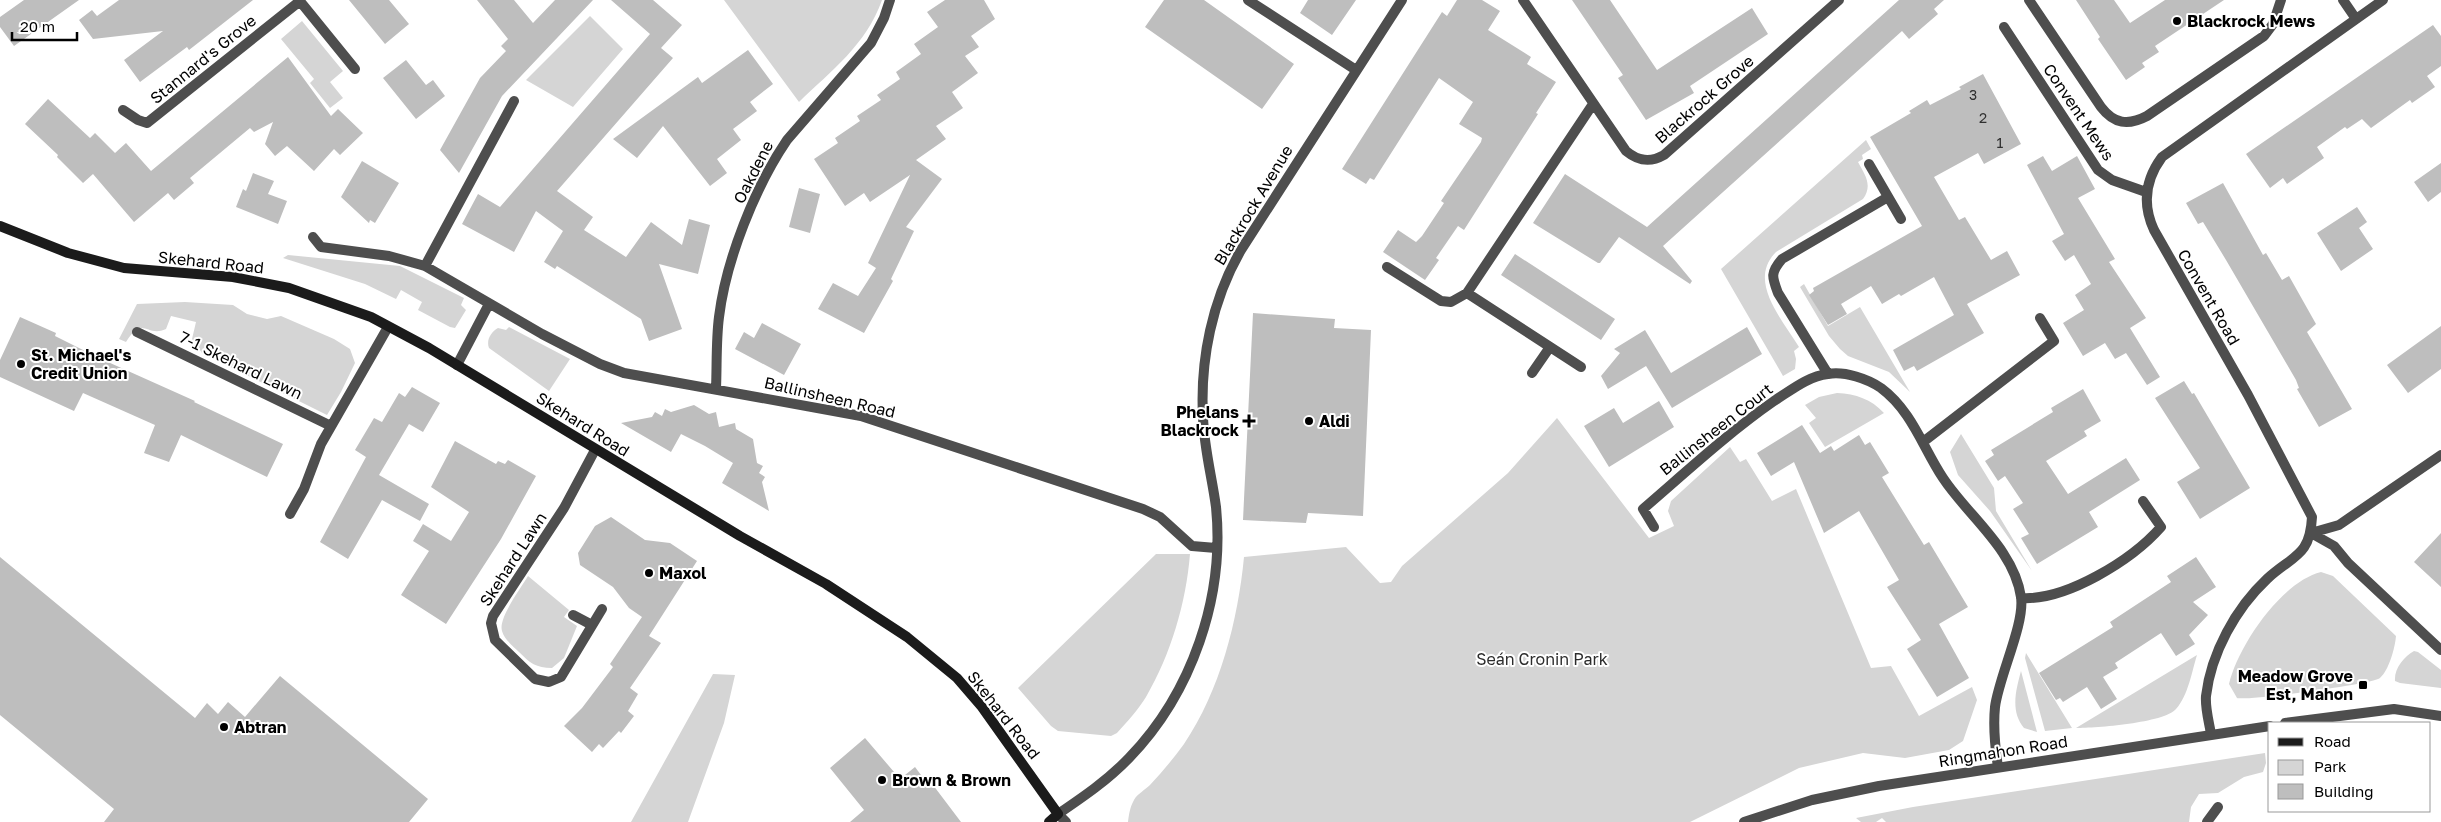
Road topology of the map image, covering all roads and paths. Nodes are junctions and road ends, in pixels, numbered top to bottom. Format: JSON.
{"nodes":[{"id":1,"x":299,"y":0,"type":"edge"},
{"id":2,"x":890,"y":0,"type":"edge"},
{"id":3,"x":1248,"y":0,"type":"edge"},
{"id":4,"x":1402,"y":0,"type":"edge"},
{"id":5,"x":1522,"y":0,"type":"edge"},
{"id":6,"x":1839,"y":0,"type":"edge"},
{"id":7,"x":2029,"y":0,"type":"edge"},
{"id":8,"x":2281,"y":0,"type":"edge"},
{"id":9,"x":2343,"y":0,"type":"edge"},
{"id":10,"x":2383,"y":0,"type":"edge"},
{"id":11,"x":2356,"y":19,"type":"junction"},
{"id":12,"x":2004,"y":27,"type":"dead end"},
{"id":13,"x":355,"y":69,"type":"dead end"},
{"id":14,"x":1356,"y":70,"type":"junction"},
{"id":15,"x":514,"y":100,"type":"dead end"},
{"id":16,"x":1593,"y":104,"type":"junction"},
{"id":17,"x":123,"y":110,"type":"dead end"},
{"id":18,"x":1869,"y":164,"type":"dead end"},
{"id":19,"x":2146,"y":192,"type":"junction"},
{"id":20,"x":1888,"y":197,"type":"junction"},
{"id":21,"x":1900,"y":219,"type":"dead end"},
{"id":22,"x":0,"y":226,"type":"edge"},
{"id":23,"x":313,"y":237,"type":"dead end"},
{"id":24,"x":425,"y":266,"type":"junction"},
{"id":25,"x":1387,"y":267,"type":"dead end"},
{"id":26,"x":1467,"y":293,"type":"junction"},
{"id":27,"x":490,"y":304,"type":"junction"},
{"id":28,"x":2040,"y":318,"type":"dead end"},
{"id":29,"x":388,"y":327,"type":"junction"},
{"id":30,"x":136,"y":332,"type":"dead end"},
{"id":31,"x":1550,"y":347,"type":"junction"},
{"id":32,"x":457,"y":365,"type":"junction"},
{"id":33,"x":1581,"y":367,"type":"dead end"},
{"id":34,"x":1532,"y":374,"type":"dead end"},
{"id":35,"x":1828,"y":374,"type":"junction"},
{"id":36,"x":716,"y":389,"type":"junction"},
{"id":37,"x":331,"y":426,"type":"junction"},
{"id":38,"x":1924,"y":442,"type":"junction"},
{"id":39,"x":596,"y":450,"type":"junction"},
{"id":40,"x":2441,"y":454,"type":"edge"},
{"id":41,"x":2143,"y":501,"type":"dead end"},
{"id":42,"x":290,"y":514,"type":"dead end"},
{"id":43,"x":1654,"y":527,"type":"dead end"},
{"id":44,"x":2311,"y":533,"type":"junction"},
{"id":45,"x":1216,"y":548,"type":"junction"},
{"id":46,"x":2021,"y":598,"type":"junction"},
{"id":47,"x":602,"y":609,"type":"dead end"},
{"id":48,"x":573,"y":615,"type":"dead end"},
{"id":49,"x":592,"y":625,"type":"junction"},
{"id":50,"x":2441,"y":650,"type":"edge"},
{"id":51,"x":2441,"y":716,"type":"edge"},
{"id":52,"x":2293,"y":722,"type":"edge"},
{"id":53,"x":2268,"y":726,"type":"edge"},
{"id":54,"x":2211,"y":734,"type":"junction"},
{"id":55,"x":1998,"y":767,"type":"junction"},
{"id":56,"x":2218,"y":807,"type":"dead end"},
{"id":57,"x":1062,"y":819,"type":"edge"},
{"id":58,"x":1049,"y":822,"type":"edge"},
{"id":59,"x":1744,"y":822,"type":"edge"},
{"id":60,"x":2207,"y":822,"type":"edge"}],
"edges":[{"from":1,"to":13,"type":"street"},
{"from":1,"to":17,"type":"street","name":"Stannard's Grove"},
{"from":2,"to":36,"type":"street","name":"Oakdene"},
{"from":3,"to":14,"type":"street"},
{"from":4,"to":14,"type":"street","name":"Blackrock Avenue"},
{"from":5,"to":16,"type":"street","name":"Blackrock Grove"},
{"from":6,"to":16,"type":"street","name":"Blackrock Grove"},
{"from":7,"to":8,"type":"street"},
{"from":9,"to":11,"type":"street"},
{"from":10,"to":11,"type":"street","name":"Convent Road"},
{"from":11,"to":19,"type":"street","name":"Convent Road"},
{"from":12,"to":19,"type":"street","name":"Convent Mews"},
{"from":14,"to":45,"type":"street","name":"Blackrock Avenue"},
{"from":15,"to":24,"type":"street"},
{"from":16,"to":26,"type":"street"},
{"from":18,"to":20,"type":"street"},
{"from":19,"to":44,"type":"street","name":"Convent Road"},
{"from":20,"to":21,"type":"street"},
{"from":20,"to":35,"type":"street"},
{"from":22,"to":29,"type":"main road","name":"Skehard Road"},
{"from":23,"to":24,"type":"street","name":"Ballinsheen Road"},
{"from":24,"to":27,"type":"street","name":"Ballinsheen Road"},
{"from":25,"to":26,"type":"street"},
{"from":26,"to":31,"type":"street"},
{"from":27,"to":32,"type":"street"},
{"from":27,"to":36,"type":"street","name":"Ballinsheen Road"},
{"from":28,"to":38,"type":"street"},
{"from":29,"to":32,"type":"main road","name":"Skehard Road"},
{"from":29,"to":37,"type":"street"},
{"from":30,"to":37,"type":"street","name":"7-1 Skehard Lawn"},
{"from":31,"to":33,"type":"street"},
{"from":31,"to":34,"type":"street"},
{"from":32,"to":39,"type":"main road","name":"Skehard Road"},
{"from":35,"to":38,"type":"street"},
{"from":35,"to":43,"type":"street","name":"Ballinsheen Court"},
{"from":36,"to":45,"type":"street","name":"Ballinsheen Road"},
{"from":37,"to":42,"type":"street"},
{"from":38,"to":46,"type":"street"},
{"from":39,"to":49,"type":"street","name":"Skehard Lawn"},
{"from":39,"to":57,"type":"main road","name":"Skehard Road"},
{"from":40,"to":44,"type":"street"},
{"from":41,"to":46,"type":"street"},
{"from":44,"to":50,"type":"street"},
{"from":44,"to":54,"type":"street"},
{"from":45,"to":57,"type":"street","name":"Blackrock Avenue"},
{"from":46,"to":55,"type":"street"},
{"from":47,"to":49,"type":"street","name":"Skehard Lawn"},
{"from":48,"to":49,"type":"street"},
{"from":51,"to":52,"type":"street"},
{"from":53,"to":54,"type":"street","name":"Ringmahon Road"},
{"from":54,"to":55,"type":"street","name":"Ringmahon Road"},
{"from":55,"to":59,"type":"street","name":"Ringmahon Road"},
{"from":56,"to":60,"type":"street"},
{"from":57,"to":58,"type":"main road"}]}
